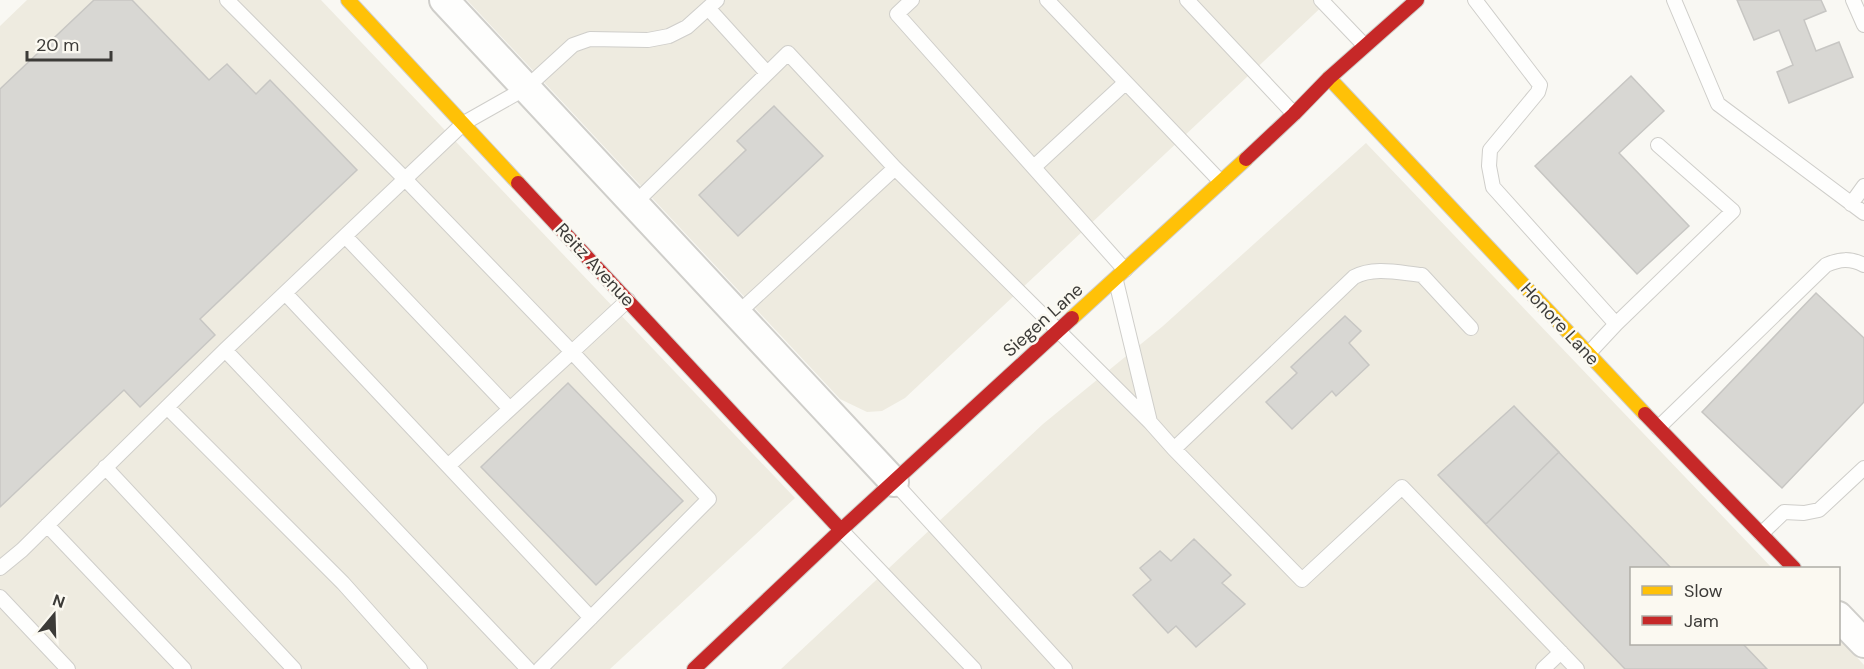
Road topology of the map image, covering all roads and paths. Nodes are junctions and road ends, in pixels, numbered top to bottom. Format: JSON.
{"nodes":[{"id":1,"x":227,"y":0,"type":"edge"},
{"id":2,"x":348,"y":0,"type":"edge"},
{"id":3,"x":444,"y":0,"type":"edge"},
{"id":4,"x":912,"y":0,"type":"edge"},
{"id":5,"x":1047,"y":0,"type":"edge"},
{"id":6,"x":1187,"y":0,"type":"edge"},
{"id":7,"x":1320,"y":0,"type":"edge"},
{"id":8,"x":1417,"y":0,"type":"edge"},
{"id":9,"x":1475,"y":0,"type":"edge"},
{"id":10,"x":1674,"y":0,"type":"edge"},
{"id":11,"x":1853,"y":0,"type":"edge"},
{"id":12,"x":712,"y":4,"type":"edge"},
{"id":13,"x":1864,"y":25,"type":"edge"},
{"id":14,"x":1366,"y":47,"type":"junction"},
{"id":15,"x":767,"y":73,"type":"junction"},
{"id":16,"x":1329,"y":78,"type":"junction"},
{"id":17,"x":1125,"y":83,"type":"junction"},
{"id":18,"x":526,"y":88,"type":"junction"},
{"id":19,"x":1294,"y":114,"type":"junction"},
{"id":20,"x":464,"y":123,"type":"junction"},
{"id":21,"x":1658,"y":146,"type":"dead end"},
{"id":22,"x":1034,"y":167,"type":"junction"},
{"id":23,"x":895,"y":168,"type":"junction"},
{"id":24,"x":405,"y":179,"type":"junction"},
{"id":25,"x":1221,"y":182,"type":"junction"},
{"id":26,"x":1864,"y":186,"type":"edge"},
{"id":27,"x":634,"y":204,"type":"junction"},
{"id":28,"x":1851,"y":204,"type":"junction"},
{"id":29,"x":1864,"y":213,"type":"edge"},
{"id":30,"x":345,"y":236,"type":"junction"},
{"id":31,"x":1864,"y":265,"type":"edge"},
{"id":32,"x":1120,"y":274,"type":"junction"},
{"id":33,"x":285,"y":293,"type":"junction"},
{"id":34,"x":628,"y":300,"type":"junction"},
{"id":35,"x":737,"y":314,"type":"junction"},
{"id":36,"x":1616,"y":324,"type":"junction"},
{"id":37,"x":1471,"y":328,"type":"dead end"},
{"id":38,"x":1059,"y":331,"type":"junction"},
{"id":39,"x":225,"y":350,"type":"junction"},
{"id":40,"x":572,"y":352,"type":"junction"},
{"id":41,"x":1588,"y":354,"type":"junction"},
{"id":42,"x":167,"y":407,"type":"junction"},
{"id":43,"x":510,"y":409,"type":"junction"},
{"id":44,"x":1150,"y":422,"type":"junction"},
{"id":45,"x":1658,"y":428,"type":"junction"},
{"id":46,"x":1174,"y":449,"type":"junction"},
{"id":47,"x":448,"y":466,"type":"junction"},
{"id":48,"x":105,"y":467,"type":"junction"},
{"id":49,"x":1864,"y":468,"type":"edge"},
{"id":50,"x":894,"y":482,"type":"junction"},
{"id":51,"x":47,"y":525,"type":"junction"},
{"id":52,"x":841,"y":530,"type":"junction"},
{"id":53,"x":1761,"y":534,"type":"junction"},
{"id":54,"x":1793,"y":567,"type":"edge"},
{"id":55,"x":0,"y":568,"type":"edge"},
{"id":56,"x":0,"y":597,"type":"edge"},
{"id":57,"x":1840,"y":617,"type":"edge"},
{"id":58,"x":591,"y":618,"type":"junction"},
{"id":59,"x":1864,"y":643,"type":"edge"},
{"id":60,"x":1561,"y":652,"type":"junction"},
{"id":61,"x":68,"y":669,"type":"edge"},
{"id":62,"x":184,"y":669,"type":"edge"},
{"id":63,"x":294,"y":669,"type":"edge"},
{"id":64,"x":420,"y":669,"type":"edge"},
{"id":65,"x":528,"y":669,"type":"edge"},
{"id":66,"x":540,"y":669,"type":"edge"},
{"id":67,"x":694,"y":669,"type":"edge"},
{"id":68,"x":974,"y":669,"type":"edge"},
{"id":69,"x":1065,"y":669,"type":"edge"},
{"id":70,"x":1543,"y":669,"type":"edge"},
{"id":71,"x":1577,"y":669,"type":"edge"}],
"edges":[{"from":1,"to":24,"type":"lane"},
{"from":2,"to":20,"type":"street","name":"Reitz Avenue"},
{"from":3,"to":18,"type":"street"},
{"from":4,"to":22,"type":"lane"},
{"from":5,"to":17,"type":"lane"},
{"from":6,"to":19,"type":"lane"},
{"from":7,"to":14,"type":"lane"},
{"from":8,"to":14,"type":"street","name":"Siegen Lane"},
{"from":9,"to":36,"type":"lane"},
{"from":10,"to":28,"type":"lane"},
{"from":11,"to":13,"type":"lane"},
{"from":12,"to":15,"type":"lane"},
{"from":12,"to":18,"type":"lane"},
{"from":14,"to":16,"type":"street","name":"Siegen Lane"},
{"from":15,"to":23,"type":"lane"},
{"from":15,"to":27,"type":"lane"},
{"from":16,"to":19,"type":"street","name":"Siegen Lane"},
{"from":16,"to":41,"type":"street","name":"Honore Lane"},
{"from":17,"to":22,"type":"lane"},
{"from":17,"to":25,"type":"lane"},
{"from":18,"to":20,"type":"lane"},
{"from":18,"to":27,"type":"street"},
{"from":19,"to":25,"type":"street","name":"Siegen Lane"},
{"from":20,"to":24,"type":"lane"},
{"from":20,"to":34,"type":"street","name":"Reitz Avenue"},
{"from":21,"to":36,"type":"lane"},
{"from":22,"to":32,"type":"lane"},
{"from":23,"to":35,"type":"lane"},
{"from":23,"to":38,"type":"lane"},
{"from":24,"to":30,"type":"lane"},
{"from":24,"to":40,"type":"lane"},
{"from":25,"to":32,"type":"street","name":"Siegen Lane"},
{"from":26,"to":28,"type":"lane"},
{"from":27,"to":35,"type":"street"},
{"from":28,"to":29,"type":"lane"},
{"from":30,"to":33,"type":"lane"},
{"from":30,"to":43,"type":"lane"},
{"from":31,"to":45,"type":"lane"},
{"from":32,"to":38,"type":"street","name":"Siegen Lane"},
{"from":32,"to":44,"type":"lane"},
{"from":33,"to":39,"type":"lane"},
{"from":33,"to":47,"type":"lane"},
{"from":34,"to":40,"type":"lane"},
{"from":34,"to":52,"type":"street","name":"Reitz Avenue"},
{"from":35,"to":50,"type":"street"},
{"from":36,"to":41,"type":"lane"},
{"from":37,"to":46,"type":"lane"},
{"from":38,"to":44,"type":"lane"},
{"from":38,"to":50,"type":"street","name":"Siegen Lane"},
{"from":39,"to":42,"type":"lane"},
{"from":39,"to":65,"type":"lane"},
{"from":40,"to":43,"type":"lane"},
{"from":40,"to":58,"type":"lane"},
{"from":41,"to":45,"type":"street","name":"Honore Lane"},
{"from":42,"to":48,"type":"lane"},
{"from":42,"to":64,"type":"lane"},
{"from":43,"to":47,"type":"lane"},
{"from":44,"to":46,"type":"lane"},
{"from":45,"to":53,"type":"street","name":"Honore Lane"},
{"from":46,"to":60,"type":"lane"},
{"from":47,"to":58,"type":"lane"},
{"from":48,"to":51,"type":"lane"},
{"from":48,"to":63,"type":"lane"},
{"from":49,"to":53,"type":"lane"},
{"from":50,"to":52,"type":"street","name":"Siegen Lane"},
{"from":50,"to":69,"type":"lane"},
{"from":51,"to":55,"type":"lane"},
{"from":51,"to":62,"type":"lane"},
{"from":52,"to":67,"type":"street","name":"Siegen Lane"},
{"from":52,"to":68,"type":"lane"},
{"from":53,"to":54,"type":"street","name":"Honore Lane"},
{"from":56,"to":61,"type":"lane"},
{"from":57,"to":59,"type":"street"},
{"from":58,"to":66,"type":"lane"},
{"from":60,"to":70,"type":"lane"},
{"from":60,"to":71,"type":"lane"}]}
